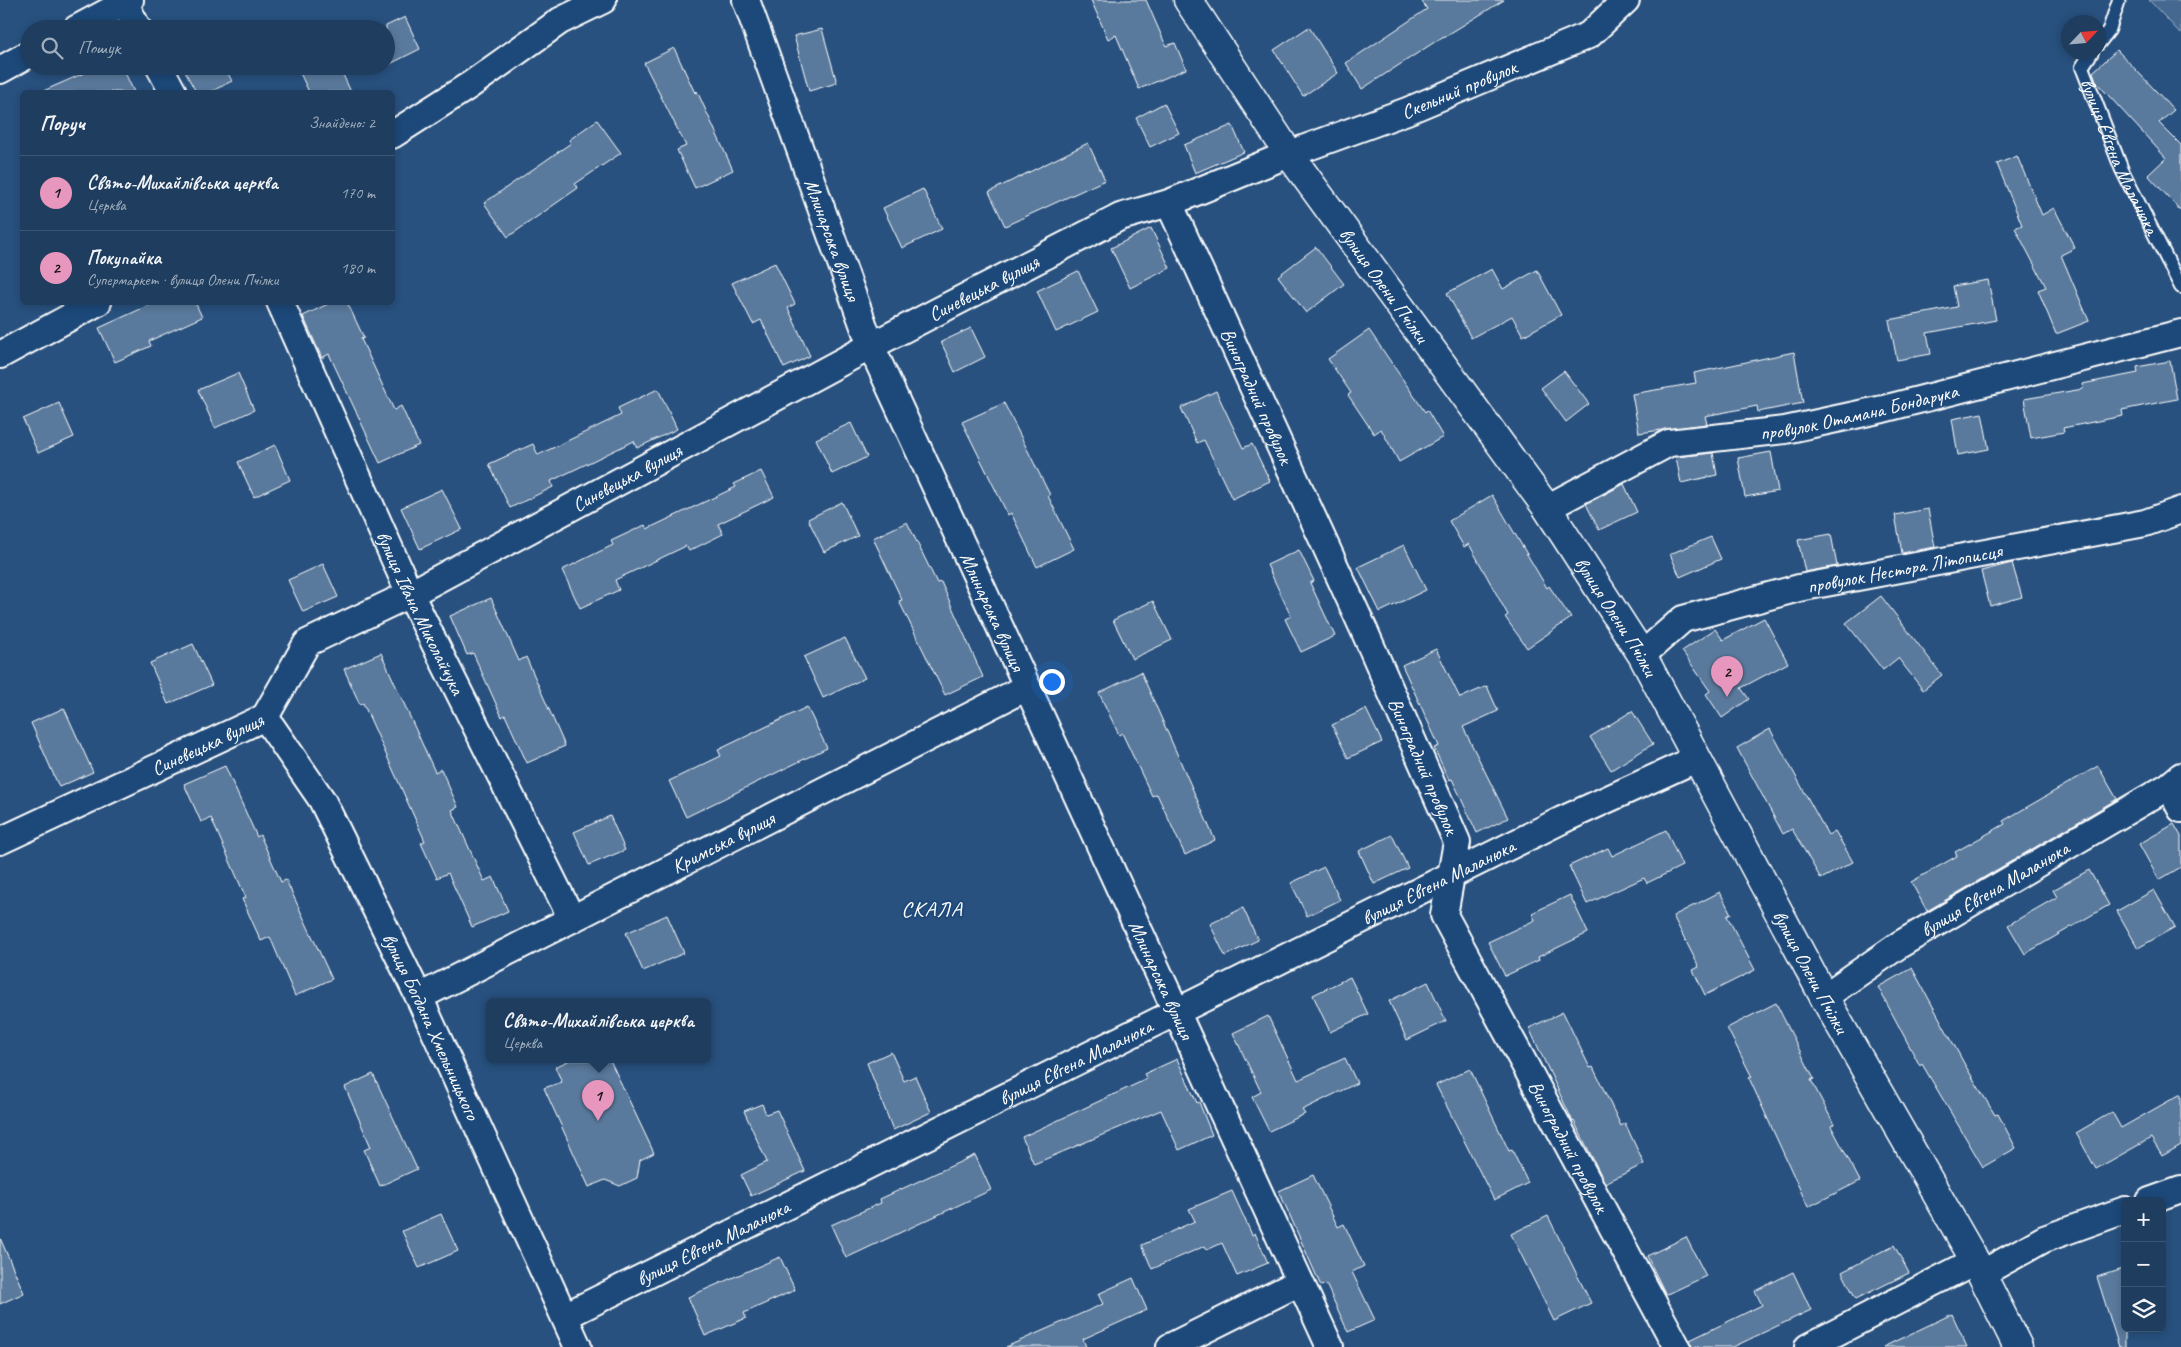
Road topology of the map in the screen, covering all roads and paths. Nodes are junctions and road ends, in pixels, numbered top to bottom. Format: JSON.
{"nodes":[{"id":1,"x":603,"y":0,"type":"edge"},
{"id":2,"x":746,"y":0,"type":"edge"},
{"id":3,"x":1188,"y":0,"type":"edge"},
{"id":4,"x":2118,"y":0,"type":"edge"},
{"id":5,"x":126,"y":1,"type":"edge"},
{"id":6,"x":1619,"y":2,"type":"edge"},
{"id":7,"x":92,"y":20,"type":"edge"},
{"id":8,"x":134,"y":20,"type":"edge"},
{"id":9,"x":2106,"y":34,"type":"edge"},
{"id":10,"x":20,"y":59,"type":"edge"},
{"id":11,"x":2087,"y":60,"type":"edge"},
{"id":12,"x":0,"y":70,"type":"edge"},
{"id":13,"x":164,"y":75,"type":"edge"},
{"id":14,"x":172,"y":90,"type":"edge"},
{"id":15,"x":395,"y":133,"type":"edge"},
{"id":16,"x":1289,"y":154,"type":"junction"},
{"id":17,"x":1169,"y":203,"type":"junction"},
{"id":18,"x":2181,"y":286,"type":"edge"},
{"id":19,"x":92,"y":305,"type":"edge"},
{"id":20,"x":281,"y":305,"type":"edge"},
{"id":21,"x":2181,"y":333,"type":"edge"},
{"id":22,"x":870,"y":346,"type":"junction"},
{"id":23,"x":0,"y":355,"type":"edge"},
{"id":24,"x":1547,"y":508,"type":"junction"},
{"id":25,"x":2181,"y":510,"type":"edge"},
{"id":26,"x":410,"y":594,"type":"junction"},
{"id":27,"x":1642,"y":655,"type":"junction"},
{"id":28,"x":1027,"y":687,"type":"junction"},
{"id":29,"x":265,"y":717,"type":"junction"},
{"id":30,"x":1696,"y":759,"type":"junction"},
{"id":31,"x":2175,"y":781,"type":"edge"},
{"id":32,"x":2181,"y":808,"type":"edge"},
{"id":33,"x":0,"y":841,"type":"edge"},
{"id":34,"x":1452,"y":876,"type":"junction"},
{"id":35,"x":572,"y":919,"type":"junction"},
{"id":36,"x":419,"y":997,"type":"junction"},
{"id":37,"x":1824,"y":997,"type":"junction"},
{"id":38,"x":1176,"y":1012,"type":"junction"},
{"id":39,"x":2181,"y":1190,"type":"edge"},
{"id":40,"x":2161,"y":1197,"type":"edge"},
{"id":41,"x":2121,"y":1211,"type":"edge"},
{"id":42,"x":1978,"y":1267,"type":"junction"},
{"id":43,"x":1300,"y":1282,"type":"junction"},
{"id":44,"x":565,"y":1316,"type":"junction"},
{"id":45,"x":578,"y":1347,"type":"edge"},
{"id":46,"x":1170,"y":1347,"type":"edge"},
{"id":47,"x":1330,"y":1347,"type":"edge"},
{"id":48,"x":1677,"y":1347,"type":"edge"},
{"id":49,"x":1808,"y":1347,"type":"edge"},
{"id":50,"x":2018,"y":1347,"type":"edge"}],
"edges":[{"from":1,"to":15,"type":"street"},
{"from":2,"to":22,"type":"street","name":"Млинарська вулиця"},
{"from":3,"to":16,"type":"street","name":"вулиця Олени Пчілки"},
{"from":4,"to":9,"type":"lane","name":"вулиця Євгена Маланюка"},
{"from":5,"to":7,"type":"street"},
{"from":5,"to":8,"type":"street"},
{"from":6,"to":16,"type":"street","name":"Скельний провулок"},
{"from":10,"to":12,"type":"street"},
{"from":11,"to":18,"type":"lane","name":"вулиця Євгена Маланюка"},
{"from":13,"to":14,"type":"street"},
{"from":16,"to":17,"type":"street","name":"Синевецька вулиця"},
{"from":16,"to":24,"type":"street","name":"вулиця Олени Пчілки"},
{"from":17,"to":22,"type":"street","name":"Синевецька вулиця"},
{"from":17,"to":34,"type":"street","name":"Виноградний провулок"},
{"from":19,"to":23,"type":"street"},
{"from":20,"to":26,"type":"street","name":"вулиця Івана Миколайчука"},
{"from":21,"to":24,"type":"street","name":"провулок Отамана Бондарука"},
{"from":22,"to":26,"type":"street","name":"Синевецька вулиця"},
{"from":22,"to":28,"type":"street","name":"Млинарська вулиця"},
{"from":24,"to":27,"type":"street","name":"вулиця Олени Пчілки"},
{"from":25,"to":27,"type":"street","name":"провулок Нестора Літописця"},
{"from":26,"to":29,"type":"street","name":"Синевецька вулиця"},
{"from":26,"to":35,"type":"street","name":"вулиця Івана Миколайчука"},
{"from":27,"to":30,"type":"street","name":"вулиця Олени Пчілки"},
{"from":28,"to":35,"type":"street","name":"Кримська вулиця"},
{"from":28,"to":38,"type":"street","name":"Млинарська вулиця"},
{"from":29,"to":33,"type":"street","name":"Синевецька вулиця"},
{"from":29,"to":36,"type":"street","name":"вулиця Богдана Хмельницького"},
{"from":30,"to":34,"type":"street","name":"вулиця Євгена Маланюка"},
{"from":30,"to":37,"type":"street","name":"вулиця Олени Пчілки"},
{"from":31,"to":32,"type":"street","name":"вулиця Євгена Маланюка"},
{"from":31,"to":37,"type":"street","name":"вулиця Євгена Маланюка"},
{"from":34,"to":38,"type":"street","name":"вулиця Євгена Маланюка"},
{"from":34,"to":48,"type":"street","name":"Виноградний провулок"},
{"from":35,"to":36,"type":"street","name":"Кримська вулиця"},
{"from":36,"to":44,"type":"street","name":"вулиця Богдана Хмельницького"},
{"from":37,"to":42,"type":"street","name":"вулиця Олени Пчілки"},
{"from":38,"to":43,"type":"street","name":"Млинарська вулиця"},
{"from":38,"to":44,"type":"street","name":"вулиця Євгена Маланюка"},
{"from":39,"to":40,"type":"street"},
{"from":41,"to":42,"type":"street"},
{"from":42,"to":49,"type":"street"},
{"from":42,"to":50,"type":"street","name":"вулиця Олени Пчілки"},
{"from":43,"to":46,"type":"street"},
{"from":43,"to":47,"type":"street","name":"Млинарська вулиця"},
{"from":44,"to":45,"type":"street","name":"вулиця Богдана Хмельницького"}]}
